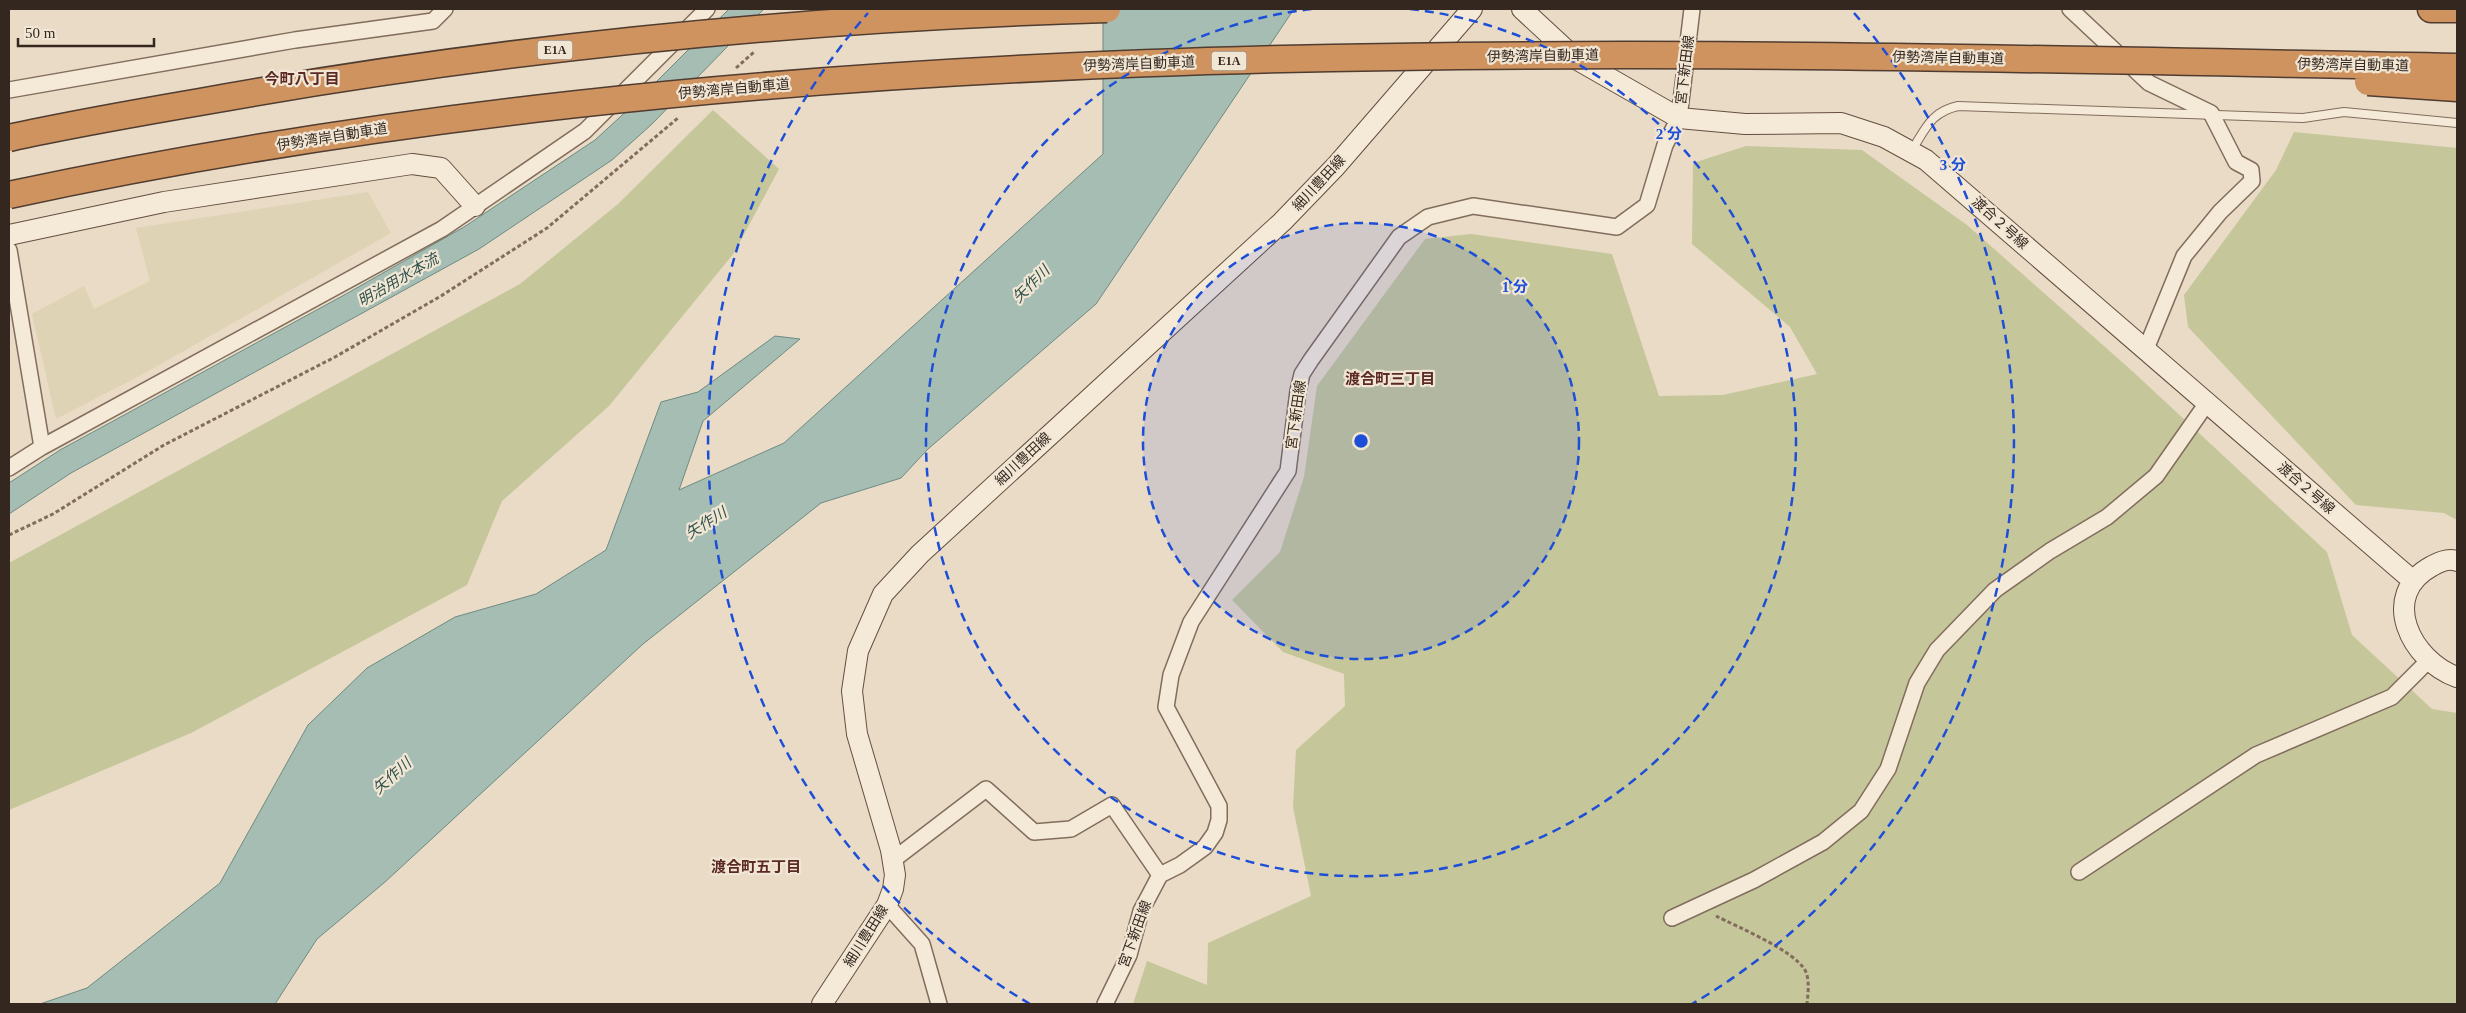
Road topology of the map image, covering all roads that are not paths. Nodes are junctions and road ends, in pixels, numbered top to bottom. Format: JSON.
{"nodes":[{"id":1,"x":445,"y":9,"type":"edge"},
{"id":2,"x":707,"y":9,"type":"edge"},
{"id":3,"x":1107,"y":9,"type":"edge"},
{"id":4,"x":1472,"y":9,"type":"edge"},
{"id":5,"x":1522,"y":9,"type":"edge"},
{"id":6,"x":1692,"y":9,"type":"edge"},
{"id":7,"x":2070,"y":9,"type":"edge"},
{"id":8,"x":2431,"y":9,"type":"edge"},
{"id":9,"x":2457,"y":9,"type":"edge"},
{"id":10,"x":1996,"y":59,"type":"junction"},
{"id":11,"x":2457,"y":67,"type":"edge"},
{"id":12,"x":2457,"y":88,"type":"edge"},
{"id":13,"x":9,"y":90,"type":"edge"},
{"id":14,"x":2211,"y":113,"type":"junction"},
{"id":15,"x":1679,"y":118,"type":"junction"},
{"id":16,"x":2457,"y":123,"type":"edge"},
{"id":17,"x":9,"y":138,"type":"edge"},
{"id":18,"x":1911,"y":152,"type":"junction"},
{"id":19,"x":9,"y":195,"type":"edge"},
{"id":20,"x":475,"y":206,"type":"junction"},
{"id":21,"x":9,"y":235,"type":"edge"},
{"id":22,"x":9,"y":250,"type":"edge"},
{"id":23,"x":2146,"y":349,"type":"junction"},
{"id":24,"x":2207,"y":402,"type":"junction"},
{"id":25,"x":42,"y":447,"type":"junction"},
{"id":26,"x":9,"y":468,"type":"edge"},
{"id":27,"x":2457,"y":561,"type":"edge"},
{"id":28,"x":2412,"y":580,"type":"junction"},
{"id":29,"x":2429,"y":660,"type":"junction"},
{"id":30,"x":2457,"y":677,"type":"edge"},
{"id":31,"x":893,"y":860,"type":"junction"},
{"id":32,"x":2079,"y":872,"type":"dead end"},
{"id":33,"x":1160,"y":875,"type":"junction"},
{"id":34,"x":887,"y":905,"type":"junction"},
{"id":35,"x":1672,"y":918,"type":"dead end"},
{"id":36,"x":822,"y":1004,"type":"edge"},
{"id":37,"x":939,"y":1004,"type":"edge"},
{"id":38,"x":1105,"y":1004,"type":"edge"}],
"edges":[{"from":1,"to":13,"type":"street"},
{"from":2,"to":20,"type":"street"},
{"from":3,"to":17,"type":"highway","number":"E1A","bridge":true},
{"from":4,"to":31,"type":"street","name":"細川豊田線"},
{"from":5,"to":15,"type":"street","name":"渡合２号線"},
{"from":6,"to":15,"type":"street","name":"宮下新田線"},
{"from":7,"to":14,"type":"street"},
{"from":8,"to":9,"type":"highway"},
{"from":10,"to":11,"type":"highway","name":"伊勢湾岸自動車道","number":"E1A","bridge":true},
{"from":10,"to":12,"type":"highway","bridge":true},
{"from":10,"to":19,"type":"highway","name":"伊勢湾岸自動車道","number":"E1A","bridge":true},
{"from":14,"to":16,"type":"lane"},
{"from":14,"to":18,"type":"lane"},
{"from":14,"to":23,"type":"street"},
{"from":15,"to":18,"type":"street","name":"渡合２号線"},
{"from":15,"to":33,"type":"street","name":"宮下新田線"},
{"from":18,"to":23,"type":"street","name":"渡合２号線"},
{"from":20,"to":21,"type":"street"},
{"from":20,"to":25,"type":"street"},
{"from":22,"to":25,"type":"street"},
{"from":23,"to":24,"type":"street","name":"渡合２号線"},
{"from":24,"to":28,"type":"street","name":"渡合２号線"},
{"from":24,"to":35,"type":"street"},
{"from":25,"to":26,"type":"street"},
{"from":27,"to":28,"type":"street"},
{"from":28,"to":29,"type":"street"},
{"from":29,"to":30,"type":"street"},
{"from":29,"to":32,"type":"street"},
{"from":31,"to":33,"type":"street"},
{"from":31,"to":34,"type":"street","name":"細川豊田線"},
{"from":33,"to":38,"type":"street","name":"宮下新田線"},
{"from":34,"to":36,"type":"street","name":"細川豊田線"},
{"from":34,"to":37,"type":"street"}]}
